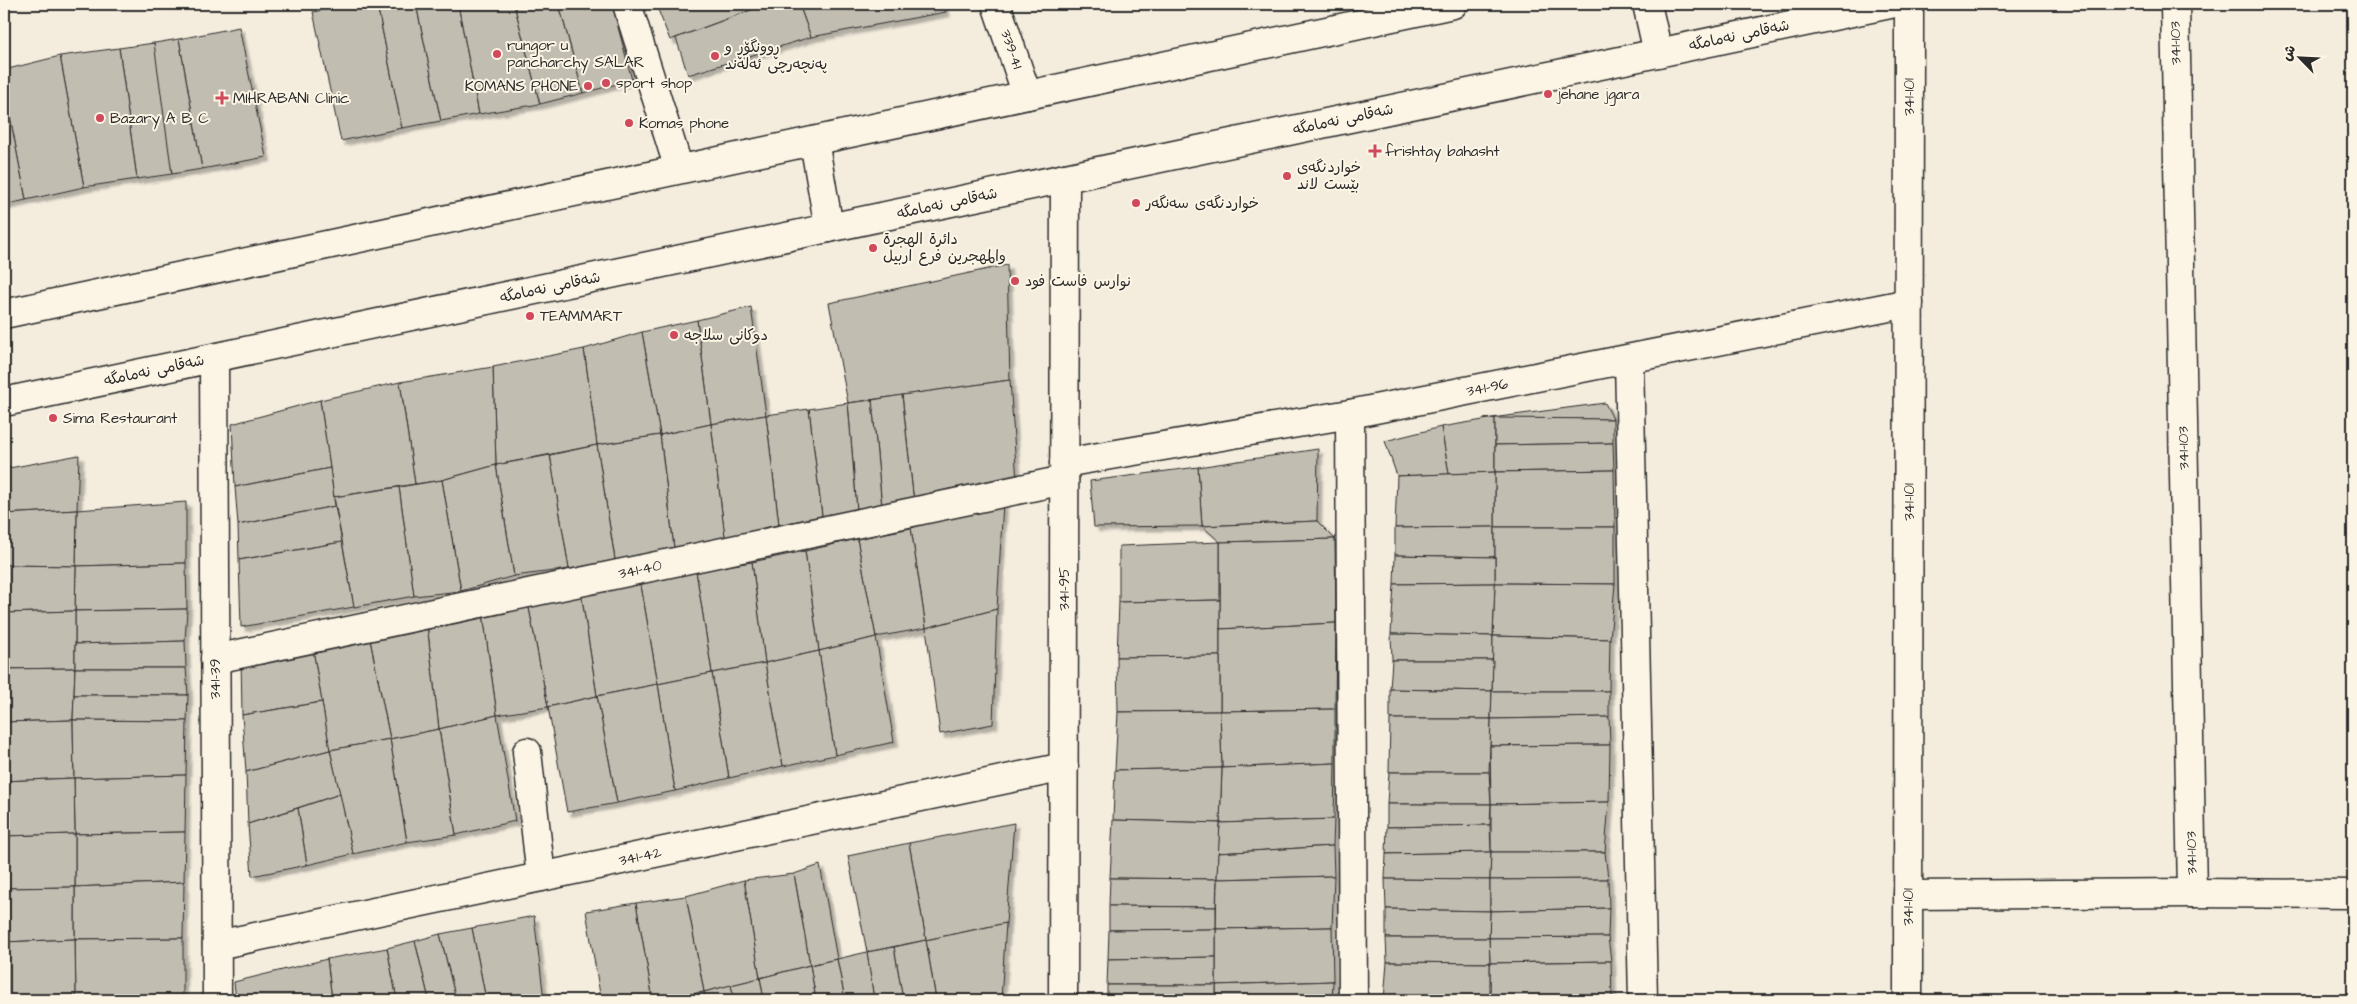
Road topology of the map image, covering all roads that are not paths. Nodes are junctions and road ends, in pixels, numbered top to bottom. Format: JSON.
{"nodes":[{"id":1,"x":627,"y":4,"type":"edge"},
{"id":2,"x":996,"y":4,"type":"edge"},
{"id":3,"x":1453,"y":4,"type":"edge"},
{"id":4,"x":1647,"y":4,"type":"edge"},
{"id":5,"x":1890,"y":4,"type":"edge"},
{"id":6,"x":1909,"y":4,"type":"edge"},
{"id":7,"x":2174,"y":4,"type":"edge"},
{"id":8,"x":1389,"y":10,"type":"edge"},
{"id":9,"x":1658,"y":52,"type":"junction"},
{"id":10,"x":1027,"y":95,"type":"junction"},
{"id":11,"x":814,"y":141,"type":"junction"},
{"id":12,"x":679,"y":169,"type":"junction"},
{"id":13,"x":1065,"y":178,"type":"junction"},
{"id":14,"x":829,"y":228,"type":"junction"},
{"id":15,"x":1909,"y":303,"type":"junction"},
{"id":16,"x":4,"y":314,"type":"edge"},
{"id":17,"x":214,"y":358,"type":"junction"},
{"id":18,"x":1629,"y":359,"type":"junction"},
{"id":19,"x":4,"y":402,"type":"edge"},
{"id":20,"x":1350,"y":414,"type":"junction"},
{"id":21,"x":1064,"y":471,"type":"junction"},
{"id":22,"x":215,"y":659,"type":"junction"},
{"id":23,"x":527,"y":752,"type":"dead end"},
{"id":24,"x":1064,"y":767,"type":"junction"},
{"id":25,"x":541,"y":877,"type":"junction"},
{"id":26,"x":2192,"y":893,"type":"junction"},
{"id":27,"x":2353,"y":894,"type":"edge"},
{"id":28,"x":1908,"y":895,"type":"junction"},
{"id":29,"x":217,"y":945,"type":"junction"},
{"id":30,"x":217,"y":1000,"type":"edge"},
{"id":31,"x":1063,"y":1000,"type":"edge"},
{"id":32,"x":1354,"y":1000,"type":"edge"},
{"id":33,"x":1643,"y":1000,"type":"edge"},
{"id":34,"x":1908,"y":1000,"type":"edge"}],
"edges":[{"from":1,"to":12,"type":"street"},
{"from":2,"to":10,"type":"street","name":"339-41"},
{"from":3,"to":8,"type":"street"},
{"from":4,"to":9,"type":"street"},
{"from":5,"to":9,"type":"street","name":"شەقامی نەمامگە"},
{"from":6,"to":15,"type":"street","name":"341-101"},
{"from":7,"to":26,"type":"street","name":"341-103"},
{"from":8,"to":10,"type":"street"},
{"from":9,"to":13,"type":"street","name":"شەقامی نەمامگە"},
{"from":10,"to":11,"type":"street"},
{"from":11,"to":12,"type":"street"},
{"from":11,"to":14,"type":"street"},
{"from":12,"to":16,"type":"street"},
{"from":13,"to":14,"type":"street","name":"شەقامی نەمامگە"},
{"from":13,"to":21,"type":"street","name":"341-95"},
{"from":14,"to":17,"type":"street","name":"شەقامی نەمامگە"},
{"from":15,"to":18,"type":"street","name":"341-96"},
{"from":15,"to":28,"type":"street","name":"341-101"},
{"from":17,"to":19,"type":"street","name":"شەقامی نەمامگە"},
{"from":17,"to":22,"type":"street","name":"341-39"},
{"from":18,"to":20,"type":"street","name":"341-96"},
{"from":18,"to":33,"type":"street"},
{"from":20,"to":21,"type":"street","name":"341-96"},
{"from":20,"to":32,"type":"street"},
{"from":21,"to":22,"type":"street","name":"341-40"},
{"from":21,"to":24,"type":"street","name":"341-95"},
{"from":22,"to":29,"type":"street","name":"341-39"},
{"from":23,"to":25,"type":"street"},
{"from":24,"to":25,"type":"street","name":"341-42"},
{"from":24,"to":31,"type":"street","name":"341-95"},
{"from":25,"to":29,"type":"street","name":"341-42"},
{"from":26,"to":27,"type":"street"},
{"from":26,"to":28,"type":"street"},
{"from":28,"to":34,"type":"street","name":"341-101"},
{"from":29,"to":30,"type":"street","name":"341-39"}]}
